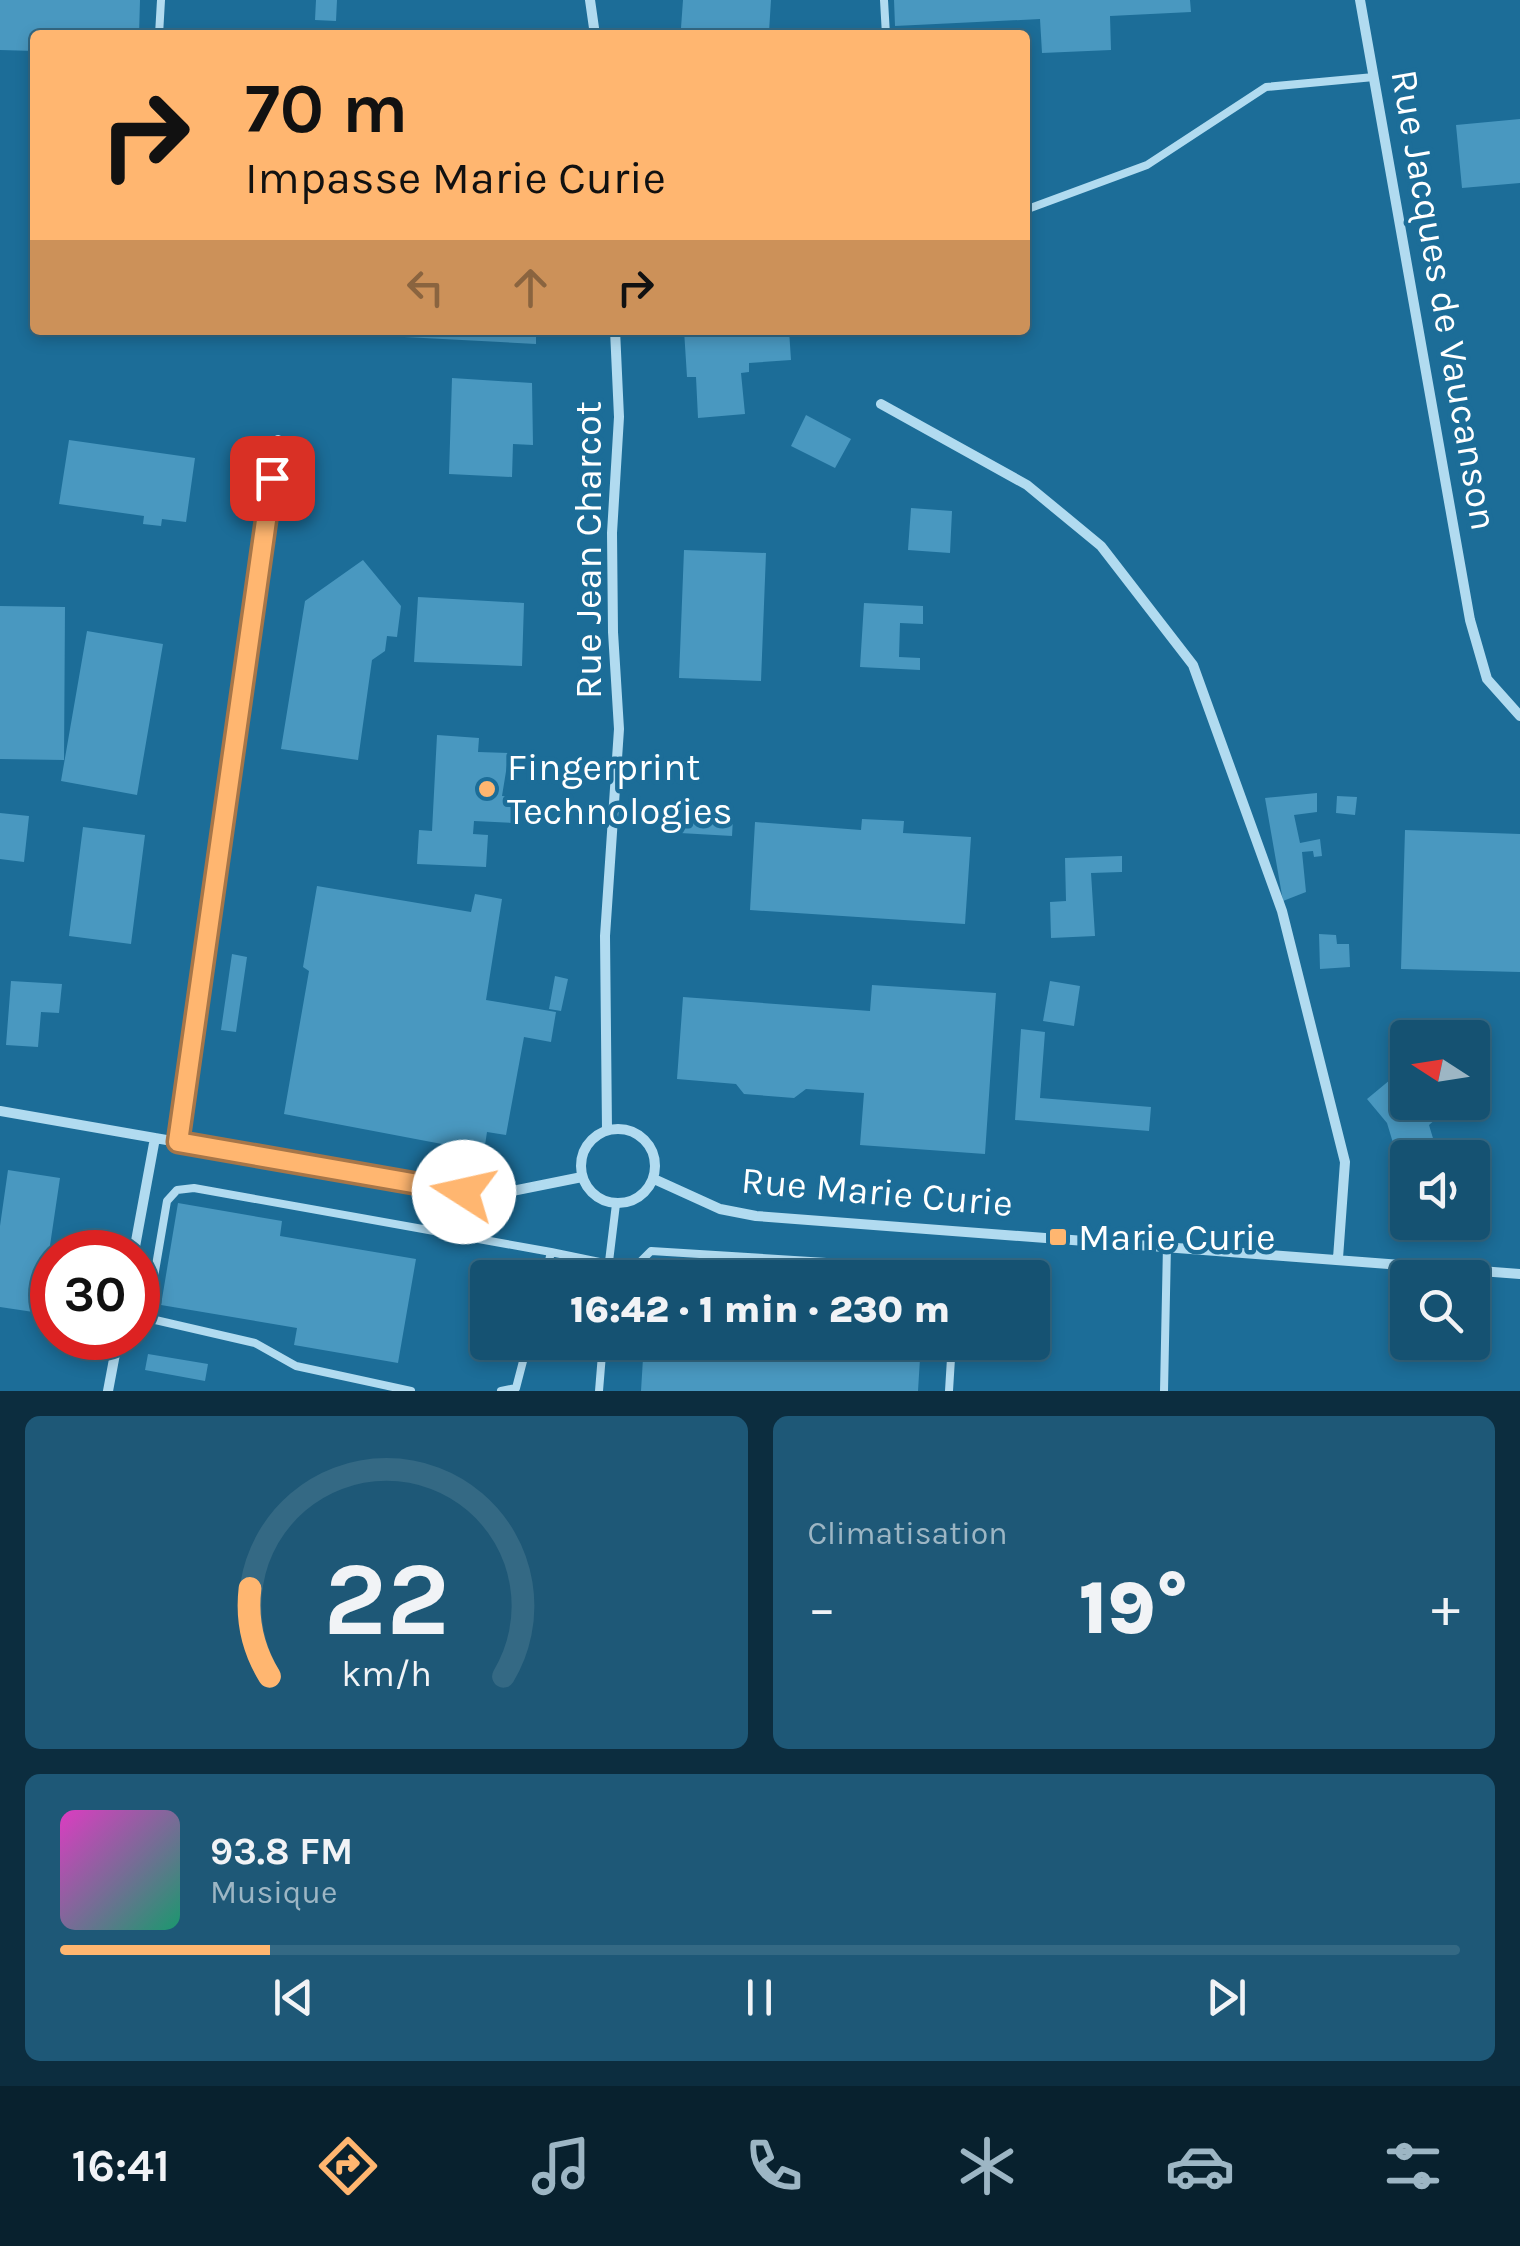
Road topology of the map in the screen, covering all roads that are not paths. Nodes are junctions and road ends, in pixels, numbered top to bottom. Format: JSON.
{"nodes":[{"id":1,"x":161,"y":0,"type":"edge"},
{"id":2,"x":590,"y":0,"type":"edge"},
{"id":3,"x":884,"y":0,"type":"edge"},
{"id":4,"x":1360,"y":0,"type":"edge"},
{"id":5,"x":159,"y":30,"type":"edge"},
{"id":6,"x":595,"y":30,"type":"edge"},
{"id":7,"x":886,"y":30,"type":"edge"},
{"id":8,"x":1374,"y":77,"type":"junction"},
{"id":9,"x":1030,"y":208,"type":"edge"},
{"id":10,"x":615,"y":335,"type":"edge"},
{"id":11,"x":880,"y":404,"type":"dead end"},
{"id":12,"x":278,"y":440,"type":"dead end"},
{"id":13,"x":1520,"y":716,"type":"edge"},
{"id":14,"x":0,"y":1111,"type":"edge"},
{"id":15,"x":607,"y":1130,"type":"junction"},
{"id":16,"x":155,"y":1138,"type":"junction"},
{"id":17,"x":178,"y":1142,"type":"junction"},
{"id":18,"x":582,"y":1177,"type":"junction"},
{"id":19,"x":654,"y":1179,"type":"junction"},
{"id":20,"x":616,"y":1204,"type":"junction"},
{"id":21,"x":138,"y":1230,"type":"edge"},
{"id":22,"x":160,"y":1233,"type":"edge"},
{"id":23,"x":1166,"y":1245,"type":"junction"},
{"id":24,"x":551,"y":1252,"type":"junction"},
{"id":25,"x":1338,"y":1258,"type":"junction"},
{"id":26,"x":549,"y":1260,"type":"edge"},
{"id":27,"x":589,"y":1260,"type":"edge"},
{"id":28,"x":609,"y":1260,"type":"edge"},
{"id":29,"x":642,"y":1260,"type":"edge"},
{"id":30,"x":795,"y":1260,"type":"edge"},
{"id":31,"x":1520,"y":1274,"type":"edge"},
{"id":32,"x":160,"y":1321,"type":"edge"},
{"id":33,"x":114,"y":1360,"type":"edge"},
{"id":34,"x":523,"y":1360,"type":"edge"},
{"id":35,"x":601,"y":1360,"type":"edge"},
{"id":36,"x":951,"y":1360,"type":"edge"},
{"id":37,"x":108,"y":1391,"type":"edge"},
{"id":38,"x":411,"y":1391,"type":"edge"},
{"id":39,"x":501,"y":1391,"type":"edge"},
{"id":40,"x":599,"y":1391,"type":"edge"},
{"id":41,"x":948,"y":1391,"type":"edge"},
{"id":42,"x":1164,"y":1391,"type":"edge"}],
"edges":[{"from":1,"to":5,"type":"lane"},
{"from":2,"to":6,"type":"street"},
{"from":3,"to":7,"type":"lane"},
{"from":4,"to":8,"type":"street","name":"Rue Jacques de Vaucanson"},
{"from":8,"to":9,"type":"lane"},
{"from":8,"to":13,"type":"street","name":"Rue Jacques de Vaucanson"},
{"from":10,"to":15,"type":"street","name":"Rue Jean Charcot"},
{"from":11,"to":25,"type":"street"},
{"from":12,"to":17,"type":"street"},
{"from":14,"to":16,"type":"street"},
{"from":15,"to":18,"type":"street"},
{"from":15,"to":19,"type":"street"},
{"from":16,"to":17,"type":"street"},
{"from":16,"to":21,"type":"street"},
{"from":17,"to":18,"type":"street"},
{"from":18,"to":20,"type":"street"},
{"from":19,"to":20,"type":"street"},
{"from":19,"to":23,"type":"street","name":"Rue Marie Curie"},
{"from":20,"to":28,"type":"lane"},
{"from":22,"to":24,"type":"lane"},
{"from":23,"to":25,"type":"street","name":"Rue Marie Curie"},
{"from":23,"to":42,"type":"lane"},
{"from":24,"to":26,"type":"lane"},
{"from":24,"to":27,"type":"lane"},
{"from":25,"to":31,"type":"street","name":"Rue Marie Curie"},
{"from":29,"to":30,"type":"lane"},
{"from":32,"to":38,"type":"lane"},
{"from":33,"to":37,"type":"street"},
{"from":34,"to":39,"type":"lane"},
{"from":35,"to":40,"type":"lane"},
{"from":36,"to":41,"type":"lane"}]}
